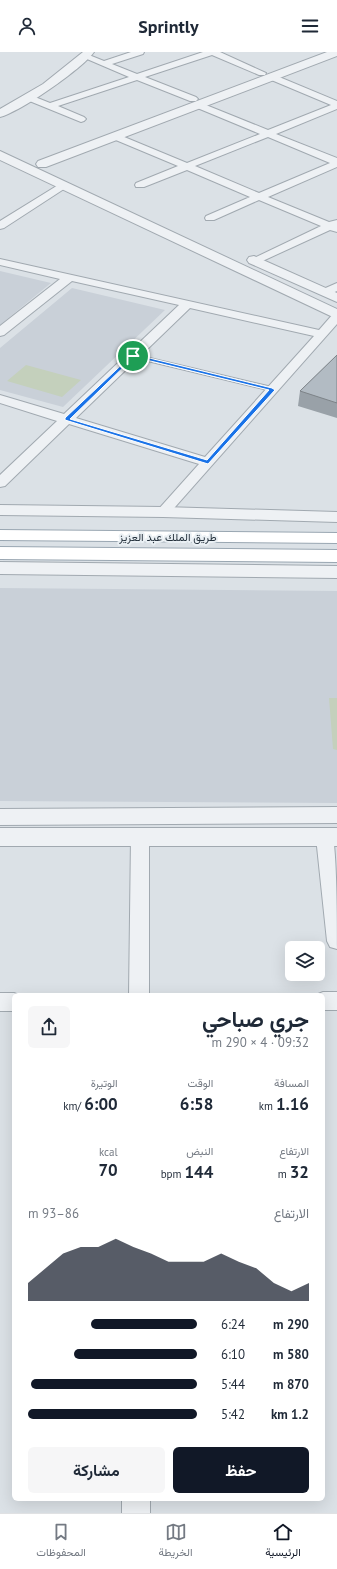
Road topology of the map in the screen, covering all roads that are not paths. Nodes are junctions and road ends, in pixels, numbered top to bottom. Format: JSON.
{"nodes":[{"id":1,"x":140,"y":52,"type":"edge"},
{"id":2,"x":212,"y":52,"type":"edge"},
{"id":3,"x":83,"y":53,"type":"edge"},
{"id":4,"x":328,"y":54,"type":"edge"},
{"id":5,"x":103,"y":64,"type":"junction"},
{"id":6,"x":267,"y":75,"type":"junction"},
{"id":7,"x":137,"y":77,"type":"junction"},
{"id":8,"x":30,"y":98,"type":"junction"},
{"id":9,"x":195,"y":102,"type":"junction"},
{"id":10,"x":0,"y":104,"type":"edge"},
{"id":11,"x":337,"y":105,"type":"edge"},
{"id":12,"x":50,"y":106,"type":"junction"},
{"id":13,"x":0,"y":114,"type":"edge"},
{"id":14,"x":81,"y":119,"type":"dead end"},
{"id":15,"x":268,"y":134,"type":"junction"},
{"id":16,"x":114,"y":136,"type":"junction"},
{"id":17,"x":0,"y":144,"type":"edge"},
{"id":18,"x":0,"y":155,"type":"edge"},
{"id":19,"x":37,"y":161,"type":"junction"},
{"id":20,"x":337,"y":163,"type":"edge"},
{"id":21,"x":186,"y":166,"type":"junction"},
{"id":22,"x":63,"y":185,"type":"junction"},
{"id":23,"x":140,"y":185,"type":"dead end"},
{"id":24,"x":259,"y":197,"type":"junction"},
{"id":25,"x":210,"y":218,"type":"dead end"},
{"id":26,"x":178,"y":225,"type":"dead end"},
{"id":27,"x":0,"y":226,"type":"edge"},
{"id":28,"x":335,"y":226,"type":"edge"},
{"id":29,"x":242,"y":254,"type":"dead end"},
{"id":30,"x":256,"y":261,"type":"junction"},
{"id":31,"x":0,"y":262,"type":"edge"},
{"id":32,"x":70,"y":277,"type":"junction"},
{"id":33,"x":337,"y":286,"type":"edge"},
{"id":34,"x":331,"y":295,"type":"edge"},
{"id":35,"x":187,"y":304,"type":"junction"},
{"id":36,"x":337,"y":316,"type":"edge"},
{"id":37,"x":0,"y":332,"type":"edge"},
{"id":38,"x":322,"y":334,"type":"junction"},
{"id":39,"x":133,"y":356,"type":"junction"},
{"id":40,"x":272,"y":390,"type":"junction"},
{"id":41,"x":0,"y":399,"type":"edge"},
{"id":42,"x":66,"y":419,"type":"junction"},
{"id":43,"x":208,"y":462,"type":"junction"},
{"id":44,"x":0,"y":483,"type":"edge"},
{"id":45,"x":0,"y":510,"type":"edge"},
{"id":46,"x":163,"y":512,"type":"junction"},
{"id":47,"x":337,"y":516,"type":"edge"},
{"id":48,"x":0,"y":534,"type":"edge"},
{"id":49,"x":337,"y":538,"type":"edge"},
{"id":50,"x":0,"y":552,"type":"edge"},
{"id":51,"x":337,"y":556,"type":"edge"},
{"id":52,"x":0,"y":568,"type":"edge"},
{"id":53,"x":337,"y":572,"type":"edge"},
{"id":54,"x":337,"y":815,"type":"edge"},
{"id":55,"x":0,"y":817,"type":"edge"},
{"id":56,"x":0,"y":837,"type":"edge"},
{"id":57,"x":140,"y":837,"type":"junction"},
{"id":58,"x":331,"y":837,"type":"edge"},
{"id":59,"x":337,"y":940,"type":"edge"},
{"id":60,"x":139,"y":993,"type":"edge"},
{"id":61,"x":325,"y":1001,"type":"edge"},
{"id":62,"x":337,"y":1001,"type":"edge"},
{"id":63,"x":0,"y":1002,"type":"edge"},
{"id":64,"x":12,"y":1002,"type":"edge"},
{"id":65,"x":136,"y":1501,"type":"edge"},
{"id":66,"x":136,"y":1513,"type":"edge"}],
"edges":[{"from":1,"to":5,"type":"street"},
{"from":2,"to":6,"type":"street"},
{"from":2,"to":7,"type":"street"},
{"from":3,"to":5,"type":"street"},
{"from":3,"to":8,"type":"street"},
{"from":3,"to":10,"type":"street"},
{"from":4,"to":6,"type":"street"},
{"from":5,"to":7,"type":"street"},
{"from":6,"to":9,"type":"street"},
{"from":6,"to":11,"type":"street"},
{"from":7,"to":9,"type":"street"},
{"from":7,"to":12,"type":"street"},
{"from":8,"to":12,"type":"street"},
{"from":8,"to":13,"type":"street"},
{"from":9,"to":15,"type":"street"},
{"from":9,"to":16,"type":"street"},
{"from":9,"to":19,"type":"street"},
{"from":11,"to":15,"type":"street"},
{"from":12,"to":14,"type":"street"},
{"from":15,"to":20,"type":"street"},
{"from":15,"to":21,"type":"street"},
{"from":16,"to":19,"type":"street"},
{"from":16,"to":21,"type":"street"},
{"from":17,"to":19,"type":"street"},
{"from":18,"to":22,"type":"street"},
{"from":19,"to":26,"type":"street"},
{"from":20,"to":24,"type":"street"},
{"from":21,"to":23,"type":"street"},
{"from":21,"to":24,"type":"street"},
{"from":22,"to":27,"type":"street"},
{"from":22,"to":36,"type":"street"},
{"from":24,"to":25,"type":"street"},
{"from":24,"to":28,"type":"street"},
{"from":28,"to":30,"type":"street"},
{"from":29,"to":30,"type":"street"},
{"from":30,"to":34,"type":"street"},
{"from":31,"to":32,"type":"street"},
{"from":32,"to":35,"type":"street"},
{"from":32,"to":37,"type":"street"},
{"from":33,"to":34,"type":"street"},
{"from":35,"to":38,"type":"street"},
{"from":35,"to":39,"type":"street"},
{"from":36,"to":38,"type":"street"},
{"from":38,"to":40,"type":"street"},
{"from":39,"to":40,"type":"lane"},
{"from":39,"to":42,"type":"street"},
{"from":40,"to":43,"type":"street"},
{"from":41,"to":42,"type":"street"},
{"from":42,"to":43,"type":"street"},
{"from":42,"to":44,"type":"street"},
{"from":43,"to":46,"type":"street"},
{"from":45,"to":46,"type":"street"},
{"from":46,"to":47,"type":"street"},
{"from":48,"to":49,"type":"main road","name":"طريق الملك عبد العزيز"},
{"from":50,"to":51,"type":"main road"},
{"from":52,"to":53,"type":"street"},
{"from":54,"to":55,"type":"street"},
{"from":56,"to":57,"type":"street"},
{"from":57,"to":58,"type":"street"},
{"from":57,"to":60,"type":"street"},
{"from":58,"to":59,"type":"street"},
{"from":61,"to":62,"type":"street"},
{"from":63,"to":64,"type":"street"},
{"from":65,"to":66,"type":"street"}]}
